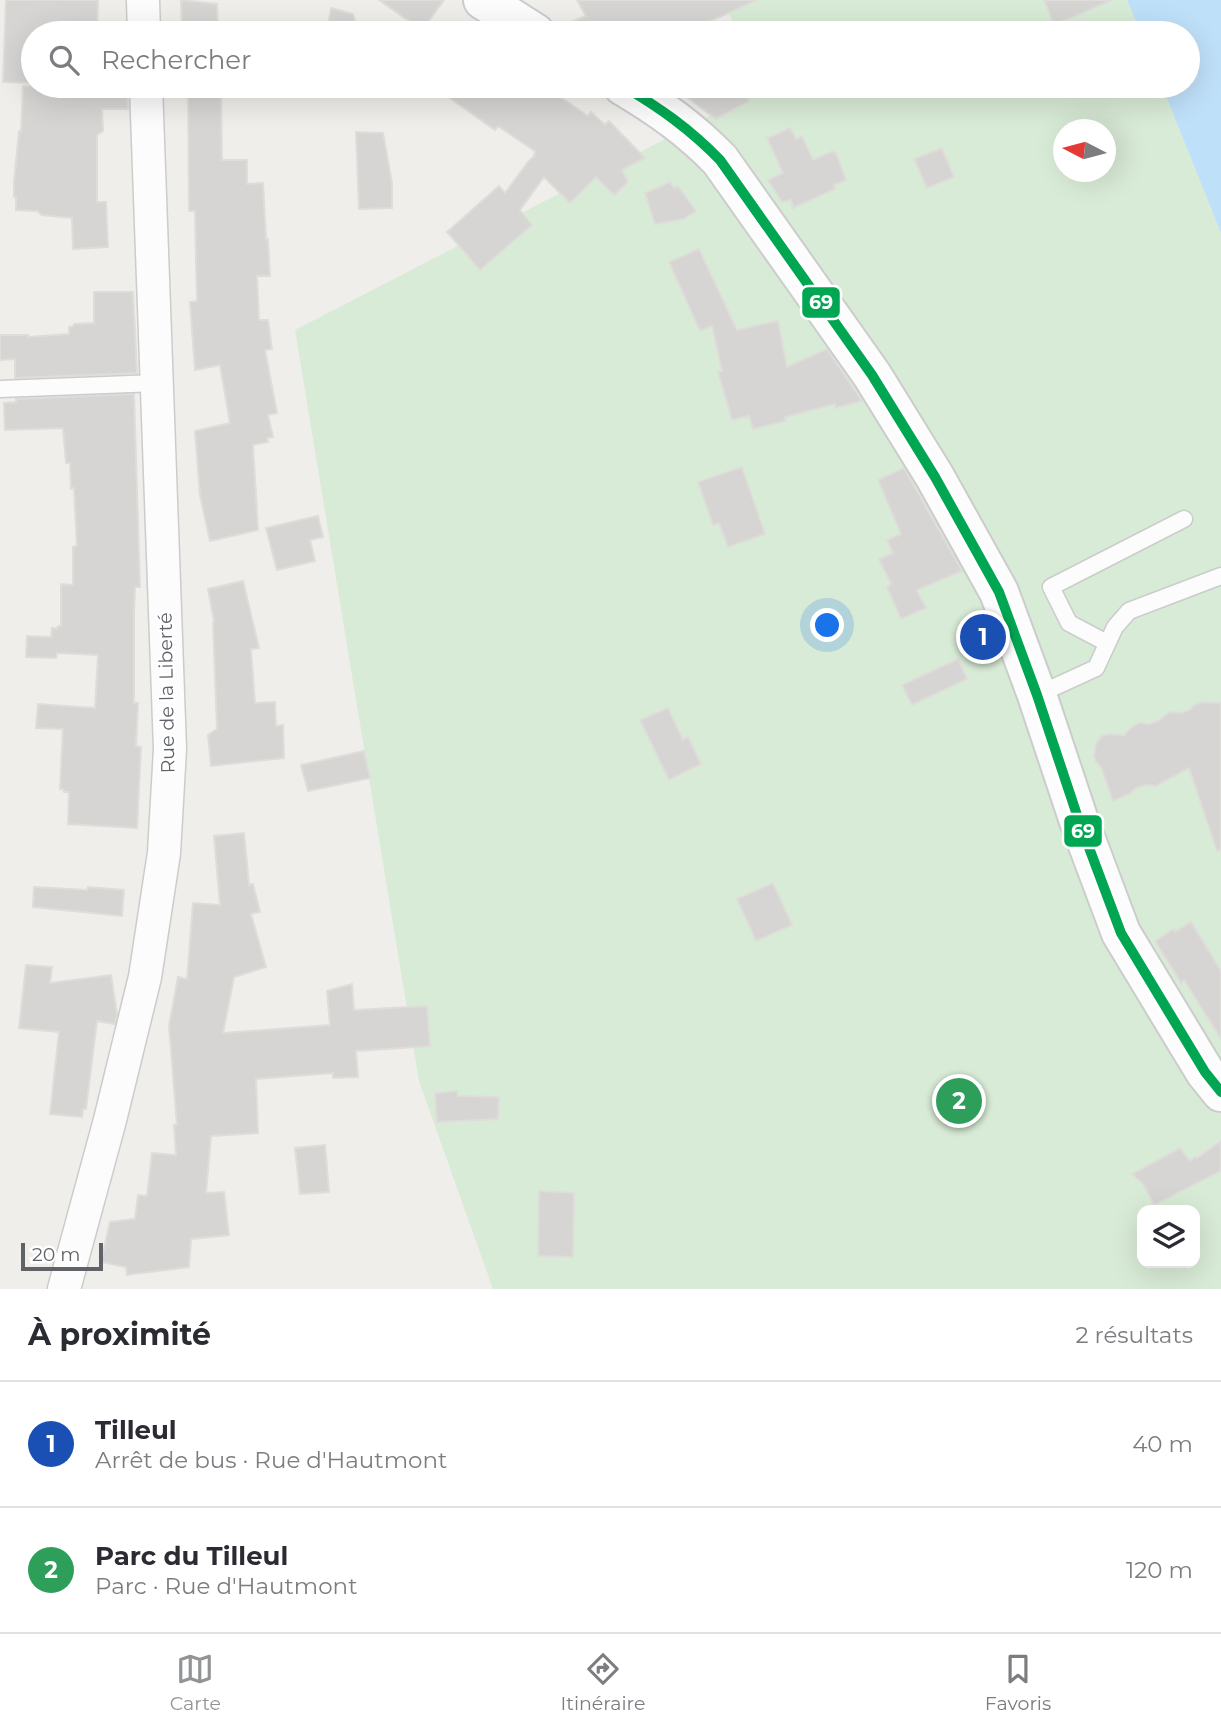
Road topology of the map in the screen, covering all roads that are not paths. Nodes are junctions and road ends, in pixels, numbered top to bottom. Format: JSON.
{"nodes":[{"id":1,"x":143,"y":0,"type":"edge"},
{"id":2,"x":482,"y":0,"type":"edge"},
{"id":3,"x":144,"y":21,"type":"edge"},
{"id":4,"x":516,"y":21,"type":"edge"},
{"id":5,"x":146,"y":98,"type":"edge"},
{"id":6,"x":641,"y":98,"type":"edge"},
{"id":7,"x":156,"y":383,"type":"junction"},
{"id":8,"x":0,"y":389,"type":"edge"},
{"id":9,"x":1184,"y":519,"type":"dead end"},
{"id":10,"x":1221,"y":576,"type":"edge"},
{"id":11,"x":1107,"y":643,"type":"junction"},
{"id":12,"x":1037,"y":695,"type":"junction"},
{"id":13,"x":1221,"y":1092,"type":"edge"},
{"id":14,"x":64,"y":1289,"type":"edge"}],
"edges":[{"from":1,"to":3,"type":"street"},
{"from":2,"to":4,"type":"street"},
{"from":5,"to":7,"type":"street","name":"Rue de la Liberté"},
{"from":6,"to":12,"type":"street"},
{"from":7,"to":8,"type":"lane"},
{"from":7,"to":14,"type":"street","name":"Rue de la Liberté"},
{"from":9,"to":11,"type":"lane"},
{"from":10,"to":11,"type":"lane"},
{"from":11,"to":12,"type":"lane"},
{"from":12,"to":13,"type":"street"}]}
